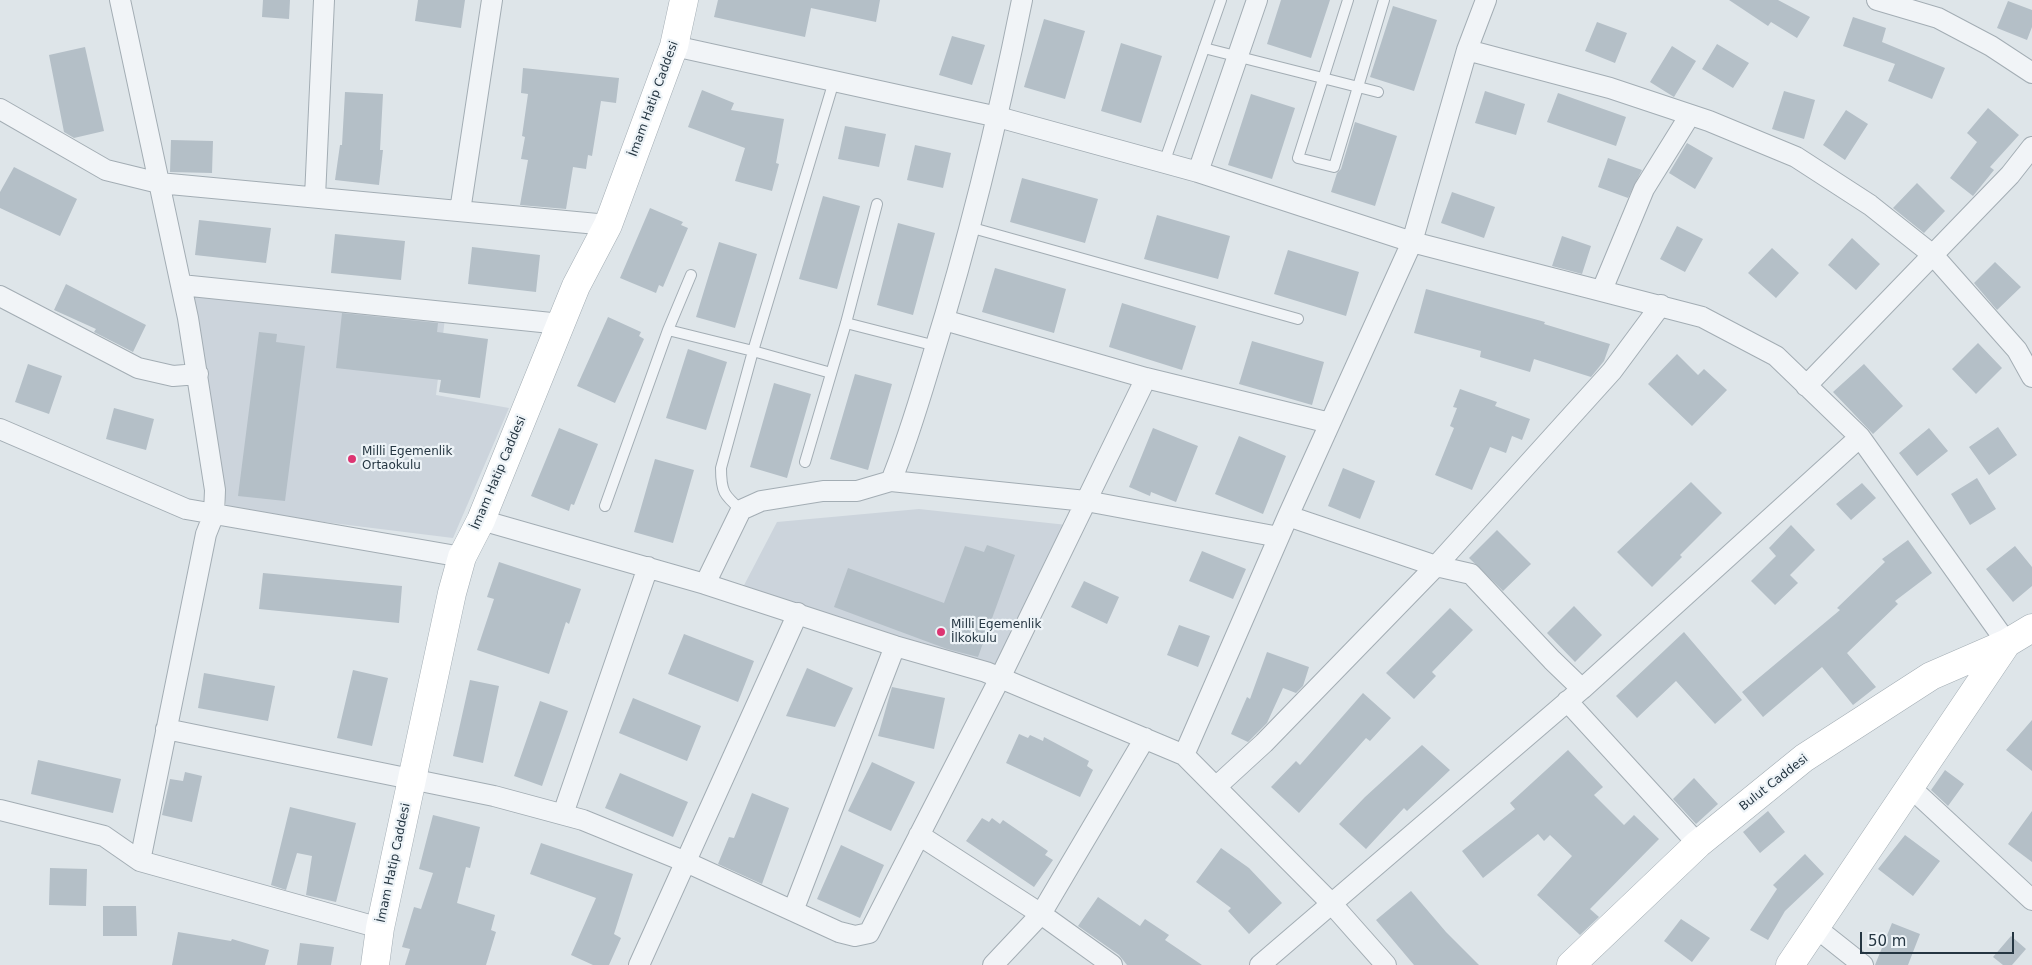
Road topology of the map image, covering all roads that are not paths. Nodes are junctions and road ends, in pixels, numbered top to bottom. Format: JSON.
{"nodes":[{"id":1,"x":120,"y":0,"type":"edge"},
{"id":2,"x":324,"y":0,"type":"edge"},
{"id":3,"x":492,"y":0,"type":"edge"},
{"id":4,"x":684,"y":0,"type":"edge"},
{"id":5,"x":1022,"y":0,"type":"edge"},
{"id":6,"x":1221,"y":0,"type":"edge"},
{"id":7,"x":1257,"y":0,"type":"edge"},
{"id":8,"x":1348,"y":0,"type":"edge"},
{"id":9,"x":1384,"y":0,"type":"edge"},
{"id":10,"x":1486,"y":0,"type":"edge"},
{"id":11,"x":1877,"y":0,"type":"edge"},
{"id":12,"x":674,"y":46,"type":"junction"},
{"id":13,"x":1204,"y":48,"type":"junction"},
{"id":14,"x":1467,"y":50,"type":"junction"},
{"id":15,"x":1238,"y":58,"type":"junction"},
{"id":16,"x":2032,"y":73,"type":"edge"},
{"id":17,"x":1322,"y":78,"type":"junction"},
{"id":18,"x":834,"y":81,"type":"junction"},
{"id":19,"x":1357,"y":87,"type":"junction"},
{"id":20,"x":1378,"y":92,"type":"dead end"},
{"id":21,"x":0,"y":109,"type":"edge"},
{"id":22,"x":1690,"y":114,"type":"junction"},
{"id":23,"x":998,"y":117,"type":"junction"},
{"id":24,"x":2032,"y":147,"type":"edge"},
{"id":25,"x":1164,"y":163,"type":"junction"},
{"id":26,"x":1198,"y":172,"type":"junction"},
{"id":27,"x":159,"y":183,"type":"junction"},
{"id":28,"x":315,"y":198,"type":"junction"},
{"id":29,"x":877,"y":204,"type":"dead end"},
{"id":30,"x":460,"y":211,"type":"junction"},
{"id":31,"x":608,"y":225,"type":"junction"},
{"id":32,"x":969,"y":227,"type":"junction"},
{"id":33,"x":1412,"y":242,"type":"junction"},
{"id":34,"x":1933,"y":255,"type":"junction"},
{"id":35,"x":691,"y":275,"type":"dead end"},
{"id":36,"x":181,"y":285,"type":"junction"},
{"id":37,"x":1602,"y":290,"type":"junction"},
{"id":38,"x":0,"y":296,"type":"edge"},
{"id":39,"x":1661,"y":306,"type":"junction"},
{"id":40,"x":1298,"y":318,"type":"dead end"},
{"id":41,"x":944,"y":320,"type":"junction"},
{"id":42,"x":846,"y":323,"type":"junction"},
{"id":43,"x":561,"y":324,"type":"junction"},
{"id":44,"x":668,"y":330,"type":"junction"},
{"id":45,"x":936,"y":346,"type":"junction"},
{"id":46,"x":753,"y":351,"type":"junction"},
{"id":47,"x":831,"y":373,"type":"junction"},
{"id":48,"x":198,"y":374,"type":"junction"},
{"id":49,"x":2032,"y":376,"type":"edge"},
{"id":50,"x":1146,"y":378,"type":"junction"},
{"id":51,"x":1806,"y":386,"type":"junction"},
{"id":52,"x":1330,"y":422,"type":"junction"},
{"id":53,"x":0,"y":429,"type":"edge"},
{"id":54,"x":1860,"y":437,"type":"junction"},
{"id":55,"x":805,"y":462,"type":"dead end"},
{"id":56,"x":891,"y":481,"type":"junction"},
{"id":57,"x":1086,"y":501,"type":"junction"},
{"id":58,"x":605,"y":506,"type":"dead end"},
{"id":59,"x":741,"y":510,"type":"junction"},
{"id":60,"x":214,"y":514,"type":"junction"},
{"id":61,"x":1288,"y":516,"type":"junction"},
{"id":62,"x":480,"y":520,"type":"junction"},
{"id":63,"x":1279,"y":537,"type":"junction"},
{"id":64,"x":462,"y":557,"type":"junction"},
{"id":65,"x":1436,"y":566,"type":"junction"},
{"id":66,"x":648,"y":567,"type":"junction"},
{"id":67,"x":705,"y":584,"type":"junction"},
{"id":68,"x":798,"y":613,"type":"junction"},
{"id":69,"x":2032,"y":628,"type":"edge"},
{"id":70,"x":2007,"y":643,"type":"junction"},
{"id":71,"x":895,"y":646,"type":"junction"},
{"id":72,"x":1000,"y":678,"type":"junction"},
{"id":73,"x":1575,"y":695,"type":"junction"},
{"id":74,"x":166,"y":730,"type":"junction"},
{"id":75,"x":1145,"y":738,"type":"junction"},
{"id":76,"x":1184,"y":755,"type":"junction"},
{"id":77,"x":412,"y":778,"type":"junction"},
{"id":78,"x":1217,"y":786,"type":"junction"},
{"id":79,"x":1910,"y":787,"type":"junction"},
{"id":80,"x":0,"y":810,"type":"edge"},
{"id":81,"x":563,"y":814,"type":"junction"},
{"id":82,"x":919,"y":835,"type":"junction"},
{"id":83,"x":1698,"y":844,"type":"junction"},
{"id":84,"x":140,"y":861,"type":"junction"},
{"id":85,"x":686,"y":862,"type":"junction"},
{"id":86,"x":2032,"y":900,"type":"edge"},
{"id":87,"x":1331,"y":903,"type":"junction"},
{"id":88,"x":793,"y":911,"type":"junction"},
{"id":89,"x":1041,"y":914,"type":"junction"},
{"id":90,"x":1815,"y":927,"type":"junction"},
{"id":91,"x":380,"y":928,"type":"junction"},
{"id":92,"x":375,"y":965,"type":"edge"},
{"id":93,"x":639,"y":965,"type":"edge"},
{"id":94,"x":993,"y":965,"type":"edge"},
{"id":95,"x":1112,"y":965,"type":"edge"},
{"id":96,"x":1260,"y":965,"type":"edge"},
{"id":97,"x":1386,"y":965,"type":"edge"},
{"id":98,"x":1572,"y":965,"type":"edge"},
{"id":99,"x":1790,"y":965,"type":"edge"},
{"id":100,"x":1863,"y":965,"type":"edge"}],
"edges":[{"from":1,"to":27,"type":"street"},
{"from":2,"to":28,"type":"street"},
{"from":3,"to":30,"type":"street"},
{"from":4,"to":12,"type":"street","name":"İmam Hatip Caddesi"},
{"from":5,"to":23,"type":"street"},
{"from":6,"to":13,"type":"lane"},
{"from":7,"to":15,"type":"street"},
{"from":8,"to":17,"type":"lane"},
{"from":9,"to":19,"type":"lane"},
{"from":10,"to":14,"type":"street"},
{"from":11,"to":16,"type":"street"},
{"from":12,"to":18,"type":"street"},
{"from":12,"to":31,"type":"street","name":"İmam Hatip Caddesi"},
{"from":13,"to":15,"type":"lane"},
{"from":13,"to":25,"type":"lane"},
{"from":14,"to":22,"type":"street"},
{"from":14,"to":33,"type":"street"},
{"from":15,"to":17,"type":"lane"},
{"from":15,"to":26,"type":"street"},
{"from":17,"to":19,"type":"lane"},
{"from":17,"to":19,"type":"lane"},
{"from":18,"to":23,"type":"street"},
{"from":18,"to":46,"type":"lane"},
{"from":19,"to":20,"type":"lane"},
{"from":21,"to":27,"type":"street"},
{"from":22,"to":34,"type":"street"},
{"from":22,"to":37,"type":"street"},
{"from":23,"to":25,"type":"street"},
{"from":23,"to":32,"type":"street"},
{"from":24,"to":34,"type":"street"},
{"from":25,"to":26,"type":"street"},
{"from":26,"to":33,"type":"street"},
{"from":27,"to":28,"type":"street"},
{"from":27,"to":36,"type":"street"},
{"from":28,"to":30,"type":"street"},
{"from":29,"to":42,"type":"lane"},
{"from":30,"to":31,"type":"street"},
{"from":31,"to":43,"type":"street","name":"İmam Hatip Caddesi"},
{"from":32,"to":40,"type":"lane"},
{"from":32,"to":41,"type":"street"},
{"from":33,"to":37,"type":"street"},
{"from":33,"to":52,"type":"street"},
{"from":34,"to":49,"type":"street"},
{"from":34,"to":51,"type":"street"},
{"from":35,"to":44,"type":"lane"},
{"from":36,"to":43,"type":"street"},
{"from":36,"to":48,"type":"street"},
{"from":37,"to":39,"type":"street"},
{"from":38,"to":48,"type":"street"},
{"from":39,"to":51,"type":"street"},
{"from":39,"to":65,"type":"street"},
{"from":41,"to":45,"type":"street"},
{"from":41,"to":50,"type":"street"},
{"from":42,"to":45,"type":"lane"},
{"from":42,"to":47,"type":"lane"},
{"from":43,"to":62,"type":"street","name":"İmam Hatip Caddesi"},
{"from":44,"to":46,"type":"lane"},
{"from":44,"to":58,"type":"lane"},
{"from":45,"to":56,"type":"street"},
{"from":46,"to":47,"type":"lane"},
{"from":46,"to":59,"type":"lane"},
{"from":47,"to":55,"type":"lane"},
{"from":48,"to":60,"type":"street"},
{"from":50,"to":52,"type":"street"},
{"from":50,"to":57,"type":"street"},
{"from":51,"to":54,"type":"street"},
{"from":52,"to":61,"type":"street"},
{"from":53,"to":60,"type":"street"},
{"from":54,"to":70,"type":"street"},
{"from":54,"to":73,"type":"street"},
{"from":56,"to":57,"type":"street"},
{"from":56,"to":59,"type":"street"},
{"from":57,"to":63,"type":"street"},
{"from":57,"to":72,"type":"street"},
{"from":59,"to":67,"type":"street"},
{"from":60,"to":64,"type":"street"},
{"from":60,"to":74,"type":"street"},
{"from":61,"to":63,"type":"street"},
{"from":61,"to":65,"type":"street"},
{"from":62,"to":64,"type":"street","name":"İmam Hatip Caddesi"},
{"from":62,"to":66,"type":"street"},
{"from":63,"to":76,"type":"street"},
{"from":64,"to":77,"type":"street","name":"İmam Hatip Caddesi"},
{"from":65,"to":73,"type":"street"},
{"from":65,"to":78,"type":"street"},
{"from":66,"to":67,"type":"street"},
{"from":66,"to":81,"type":"street"},
{"from":67,"to":68,"type":"street"},
{"from":68,"to":71,"type":"street"},
{"from":68,"to":85,"type":"street"},
{"from":69,"to":70,"type":"street","name":"Bulut Caddesi"},
{"from":70,"to":79,"type":"street"},
{"from":70,"to":83,"type":"street","name":"Bulut Caddesi"},
{"from":71,"to":72,"type":"street"},
{"from":71,"to":88,"type":"street"},
{"from":72,"to":75,"type":"street"},
{"from":72,"to":82,"type":"street"},
{"from":73,"to":83,"type":"street"},
{"from":73,"to":87,"type":"street"},
{"from":74,"to":77,"type":"street"},
{"from":74,"to":84,"type":"street"},
{"from":75,"to":76,"type":"street"},
{"from":75,"to":89,"type":"street"},
{"from":76,"to":78,"type":"street"},
{"from":77,"to":81,"type":"street"},
{"from":77,"to":91,"type":"street","name":"İmam Hatip Caddesi"},
{"from":78,"to":87,"type":"street"},
{"from":79,"to":86,"type":"street"},
{"from":79,"to":90,"type":"street"},
{"from":80,"to":84,"type":"street"},
{"from":81,"to":85,"type":"street"},
{"from":82,"to":88,"type":"street"},
{"from":82,"to":89,"type":"street"},
{"from":83,"to":98,"type":"street","name":"Bulut Caddesi"},
{"from":84,"to":91,"type":"street"},
{"from":85,"to":88,"type":"street"},
{"from":85,"to":93,"type":"street"},
{"from":87,"to":96,"type":"street"},
{"from":87,"to":97,"type":"street"},
{"from":89,"to":94,"type":"street"},
{"from":89,"to":95,"type":"street"},
{"from":90,"to":99,"type":"street"},
{"from":90,"to":100,"type":"street"},
{"from":91,"to":92,"type":"street","name":"İmam Hatip Caddesi"}]}
